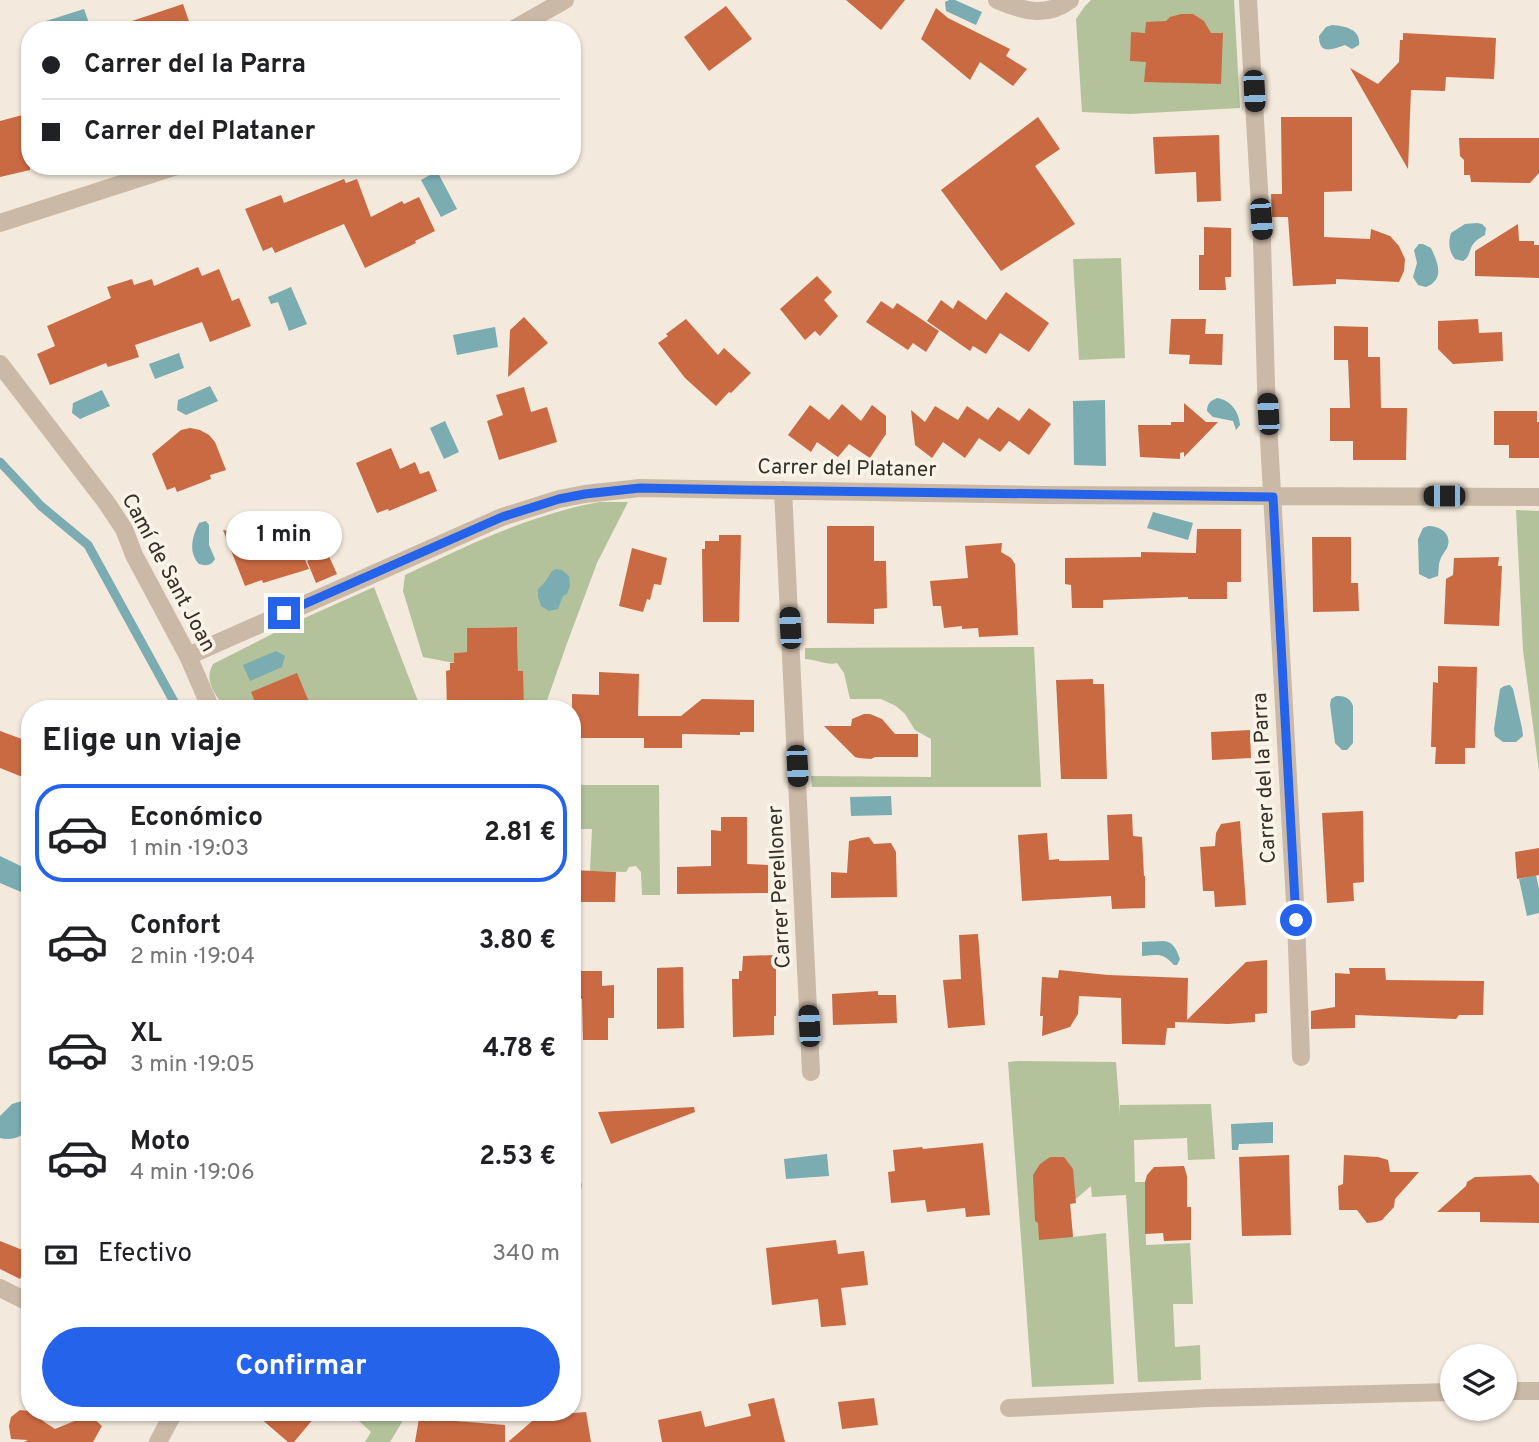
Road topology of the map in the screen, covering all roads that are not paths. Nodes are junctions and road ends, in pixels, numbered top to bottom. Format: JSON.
{"nodes":[{"id":1,"x":565,"y":0,"type":"edge"},
{"id":2,"x":997,"y":0,"type":"edge"},
{"id":3,"x":1070,"y":0,"type":"edge"},
{"id":4,"x":1248,"y":0,"type":"edge"},
{"id":5,"x":528,"y":21,"type":"edge"},
{"id":6,"x":149,"y":175,"type":"edge"},
{"id":7,"x":0,"y":223,"type":"edge"},
{"id":8,"x":0,"y":364,"type":"edge"},
{"id":9,"x":783,"y":490,"type":"junction"},
{"id":10,"x":1273,"y":497,"type":"junction"},
{"id":11,"x":1539,"y":497,"type":"edge"},
{"id":12,"x":188,"y":656,"type":"junction"},
{"id":13,"x":207,"y":700,"type":"edge"},
{"id":14,"x":1301,"y":1057,"type":"dead end"},
{"id":15,"x":811,"y":1072,"type":"dead end"},
{"id":16,"x":0,"y":1289,"type":"edge"},
{"id":17,"x":21,"y":1299,"type":"edge"},
{"id":18,"x":1517,"y":1391,"type":"edge"},
{"id":19,"x":1539,"y":1391,"type":"edge"},
{"id":20,"x":1440,"y":1392,"type":"edge"},
{"id":21,"x":1009,"y":1408,"type":"dead end"},
{"id":22,"x":169,"y":1421,"type":"edge"},
{"id":23,"x":158,"y":1442,"type":"edge"}],
"edges":[{"from":1,"to":5,"type":"street"},
{"from":2,"to":3,"type":"street"},
{"from":4,"to":10,"type":"street","name":"Carrer del la Parra"},
{"from":6,"to":7,"type":"street"},
{"from":8,"to":12,"type":"street","name":"Camí de Sant Joan"},
{"from":9,"to":10,"type":"street","name":"Carrer del Plataner"},
{"from":9,"to":12,"type":"street","name":"Carrer del Plataner"},
{"from":9,"to":15,"type":"street","name":"Carrer Perelloner"},
{"from":10,"to":11,"type":"street","name":"Carrer del Plataner"},
{"from":10,"to":14,"type":"street","name":"Carrer del la Parra"},
{"from":12,"to":13,"type":"street","name":"Camí de Sant Joan"},
{"from":16,"to":17,"type":"street"},
{"from":18,"to":19,"type":"street"},
{"from":20,"to":21,"type":"street"},
{"from":22,"to":23,"type":"street"}]}
